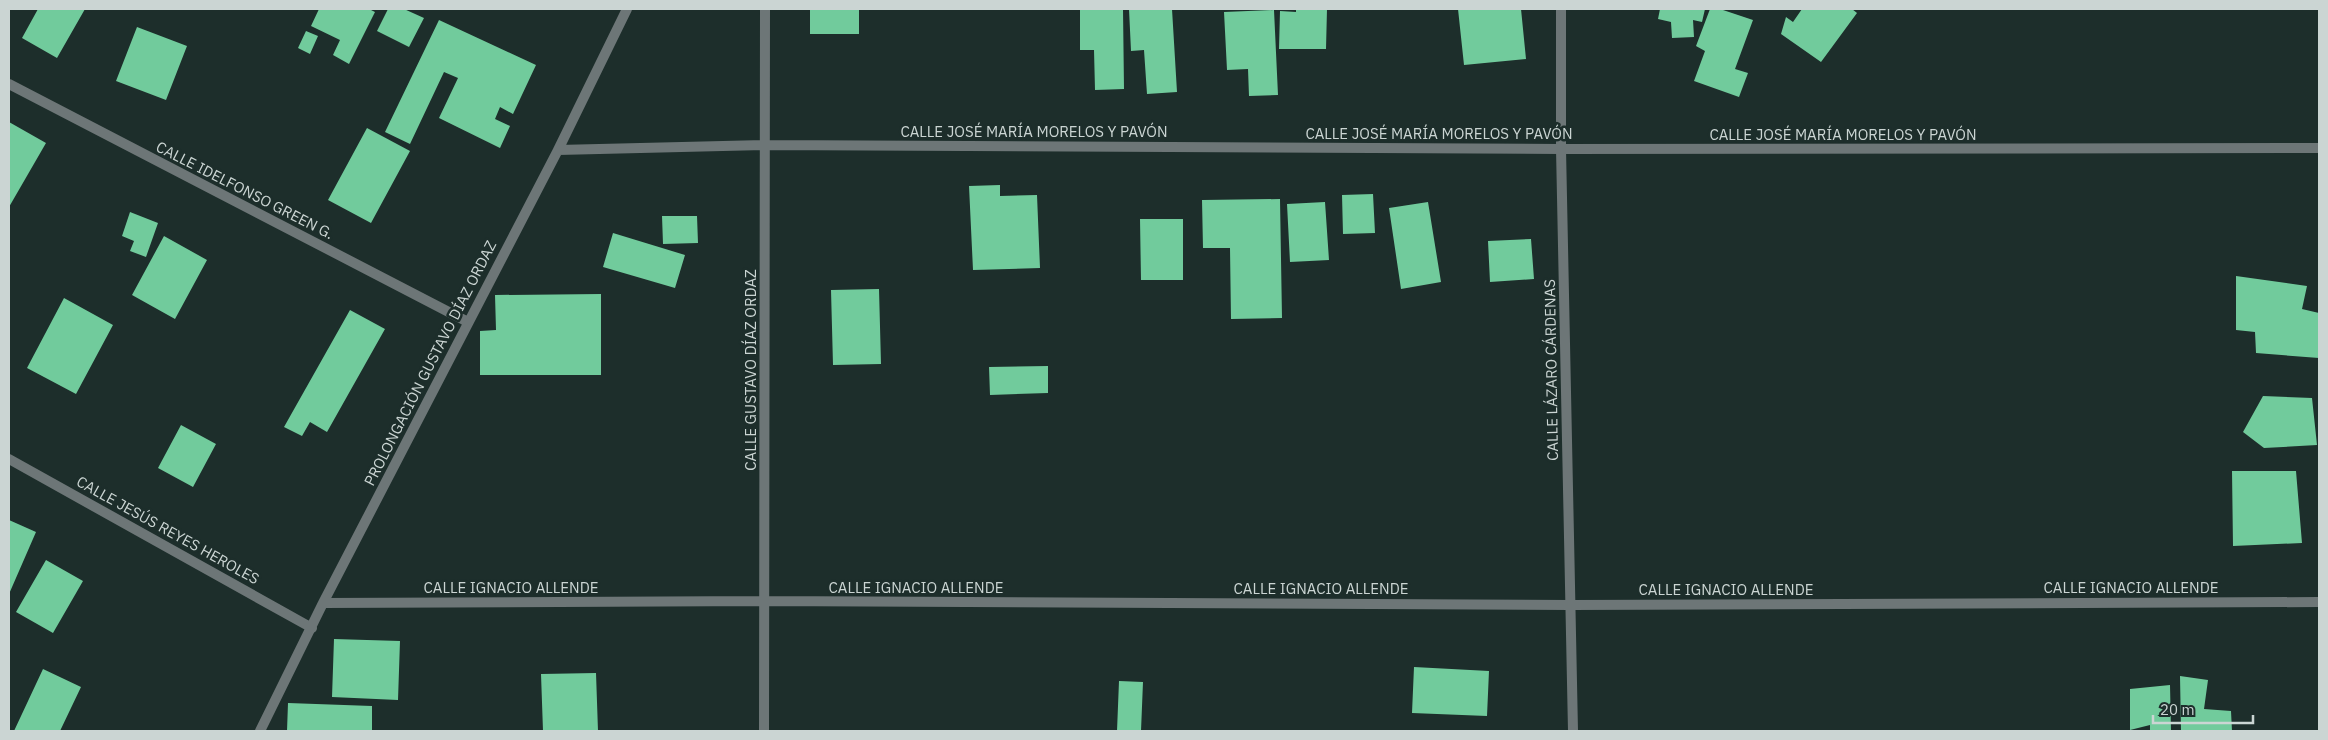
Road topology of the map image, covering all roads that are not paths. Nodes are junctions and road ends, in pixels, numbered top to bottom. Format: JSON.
{"nodes":[{"id":1,"x":626,"y":9,"type":"edge"},
{"id":2,"x":765,"y":9,"type":"edge"},
{"id":3,"x":1561,"y":9,"type":"edge"},
{"id":4,"x":9,"y":84,"type":"edge"},
{"id":5,"x":765,"y":145,"type":"junction"},
{"id":6,"x":2319,"y":148,"type":"edge"},
{"id":7,"x":1561,"y":149,"type":"junction"},
{"id":8,"x":558,"y":150,"type":"junction"},
{"id":9,"x":468,"y":322,"type":"junction"},
{"id":10,"x":9,"y":459,"type":"edge"},
{"id":11,"x":764,"y":601,"type":"junction"},
{"id":12,"x":2319,"y":602,"type":"edge"},
{"id":13,"x":323,"y":603,"type":"junction"},
{"id":14,"x":1571,"y":604,"type":"junction"},
{"id":15,"x":312,"y":628,"type":"junction"},
{"id":16,"x":260,"y":731,"type":"edge"},
{"id":17,"x":764,"y":731,"type":"edge"},
{"id":18,"x":1573,"y":731,"type":"edge"}],
"edges":[{"from":1,"to":8,"type":"street","name":"PROLONGACIÓN GUSTAVO DÍAZ ORDAZ"},
{"from":2,"to":5,"type":"street","name":"CALLE GUSTAVO DÍAZ ORDAZ"},
{"from":3,"to":7,"type":"street","name":"CALLE LÁZARO CÁRDENAS"},
{"from":4,"to":9,"type":"street","name":"CALLE IDELFONSO GREEN G."},
{"from":5,"to":7,"type":"street","name":"CALLE JOSÉ MARÍA MORELOS Y PAVÓN"},
{"from":5,"to":8,"type":"street","name":"CALLE JOSÉ MARÍA MORELOS Y PAVÓN"},
{"from":5,"to":11,"type":"street","name":"CALLE GUSTAVO DÍAZ ORDAZ"},
{"from":6,"to":7,"type":"street","name":"CALLE JOSÉ MARÍA MORELOS Y PAVÓN"},
{"from":7,"to":14,"type":"street","name":"CALLE LÁZARO CÁRDENAS"},
{"from":8,"to":9,"type":"street","name":"PROLONGACIÓN GUSTAVO DÍAZ ORDAZ"},
{"from":9,"to":13,"type":"street","name":"PROLONGACIÓN GUSTAVO DÍAZ ORDAZ"},
{"from":10,"to":15,"type":"street","name":"CALLE JESÚS REYES HEROLES"},
{"from":11,"to":13,"type":"street","name":"CALLE IGNACIO ALLENDE"},
{"from":11,"to":14,"type":"street","name":"CALLE IGNACIO ALLENDE"},
{"from":11,"to":17,"type":"street","name":"CALLE GUSTAVO DÍAZ ORDAZ"},
{"from":12,"to":14,"type":"street","name":"CALLE IGNACIO ALLENDE"},
{"from":13,"to":15,"type":"street","name":"PROLONGACIÓN GUSTAVO DÍAZ ORDAZ"},
{"from":14,"to":18,"type":"street","name":"CALLE LÁZARO CÁRDENAS"},
{"from":15,"to":16,"type":"street","name":"PROLONGACIÓN GUSTAVO DÍAZ ORDAZ"}]}
